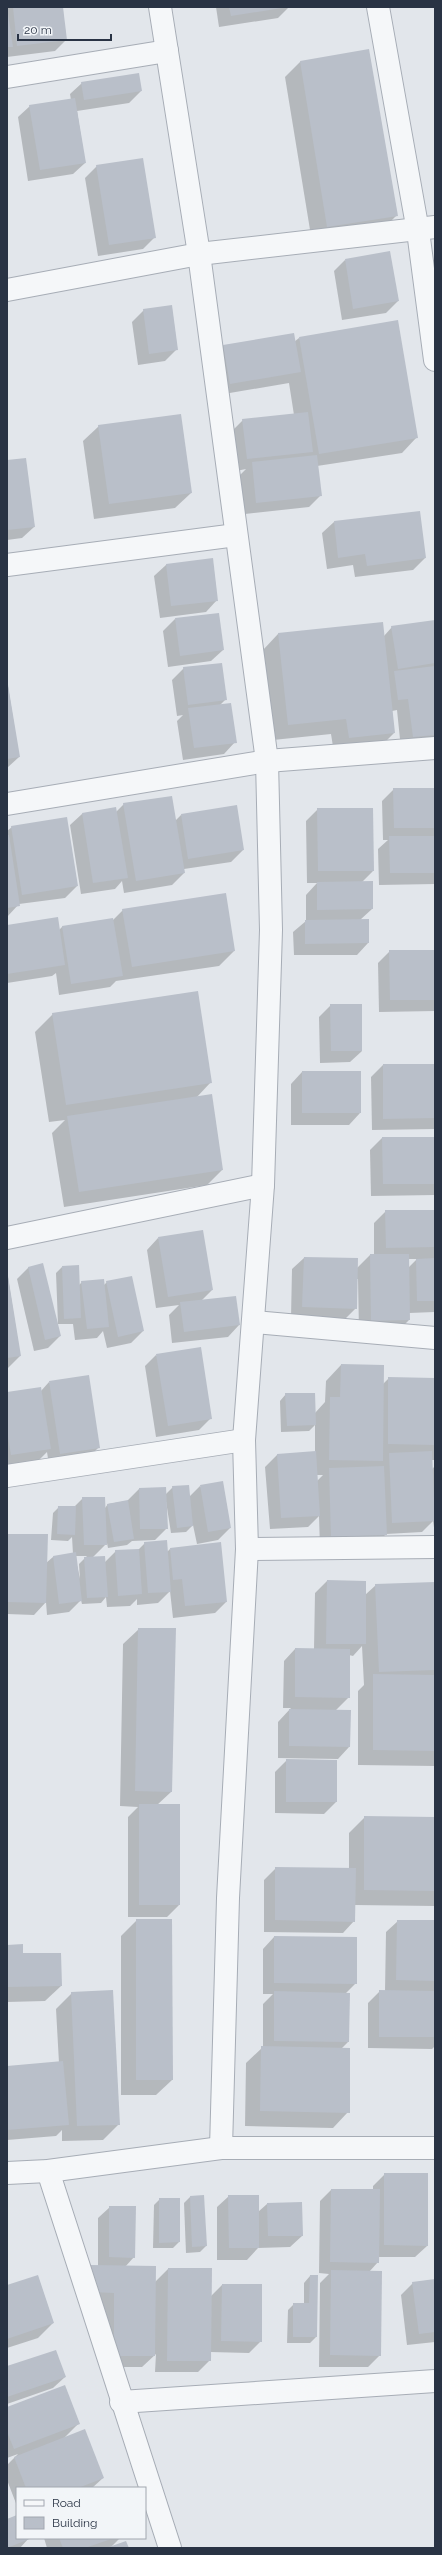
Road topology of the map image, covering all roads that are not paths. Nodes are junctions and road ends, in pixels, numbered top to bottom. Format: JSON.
{"nodes":[{"id":1,"x":160,"y":7,"type":"edge"},
{"id":2,"x":378,"y":7,"type":"edge"},
{"id":3,"x":167,"y":51,"type":"junction"},
{"id":4,"x":7,"y":77,"type":"edge"},
{"id":5,"x":426,"y":229,"type":"edge"},
{"id":6,"x":199,"y":254,"type":"junction"},
{"id":7,"x":7,"y":290,"type":"edge"},
{"id":8,"x":435,"y":360,"type":"edge"},
{"id":9,"x":236,"y":535,"type":"junction"},
{"id":10,"x":7,"y":565,"type":"edge"},
{"id":11,"x":435,"y":748,"type":"edge"},
{"id":12,"x":267,"y":761,"type":"junction"},
{"id":13,"x":7,"y":804,"type":"edge"},
{"id":14,"x":263,"y":1185,"type":"junction"},
{"id":15,"x":7,"y":1238,"type":"edge"},
{"id":16,"x":254,"y":1322,"type":"junction"},
{"id":17,"x":435,"y":1338,"type":"edge"},
{"id":18,"x":244,"y":1440,"type":"junction"},
{"id":19,"x":7,"y":1476,"type":"edge"},
{"id":20,"x":435,"y":1546,"type":"edge"},
{"id":21,"x":247,"y":1549,"type":"junction"},
{"id":22,"x":221,"y":2148,"type":"junction"},
{"id":23,"x":435,"y":2148,"type":"edge"},
{"id":24,"x":48,"y":2171,"type":"junction"},
{"id":25,"x":7,"y":2174,"type":"edge"},
{"id":26,"x":435,"y":2381,"type":"edge"},
{"id":27,"x":121,"y":2402,"type":"junction"},
{"id":28,"x":170,"y":2548,"type":"edge"}],
"edges":[{"from":1,"to":3,"type":"street"},
{"from":2,"to":5,"type":"street"},
{"from":3,"to":4,"type":"street"},
{"from":3,"to":6,"type":"street"},
{"from":5,"to":6,"type":"street"},
{"from":5,"to":8,"type":"street"},
{"from":6,"to":7,"type":"street"},
{"from":6,"to":9,"type":"street"},
{"from":9,"to":10,"type":"street"},
{"from":9,"to":12,"type":"street"},
{"from":11,"to":12,"type":"street"},
{"from":12,"to":13,"type":"street"},
{"from":12,"to":14,"type":"street"},
{"from":14,"to":15,"type":"street"},
{"from":14,"to":16,"type":"street"},
{"from":16,"to":17,"type":"street"},
{"from":16,"to":18,"type":"street"},
{"from":18,"to":19,"type":"street"},
{"from":18,"to":21,"type":"street"},
{"from":20,"to":21,"type":"street"},
{"from":21,"to":22,"type":"street"},
{"from":22,"to":23,"type":"street"},
{"from":22,"to":24,"type":"street"},
{"from":24,"to":25,"type":"street"},
{"from":24,"to":27,"type":"street"},
{"from":26,"to":27,"type":"street"},
{"from":27,"to":28,"type":"street"}]}
